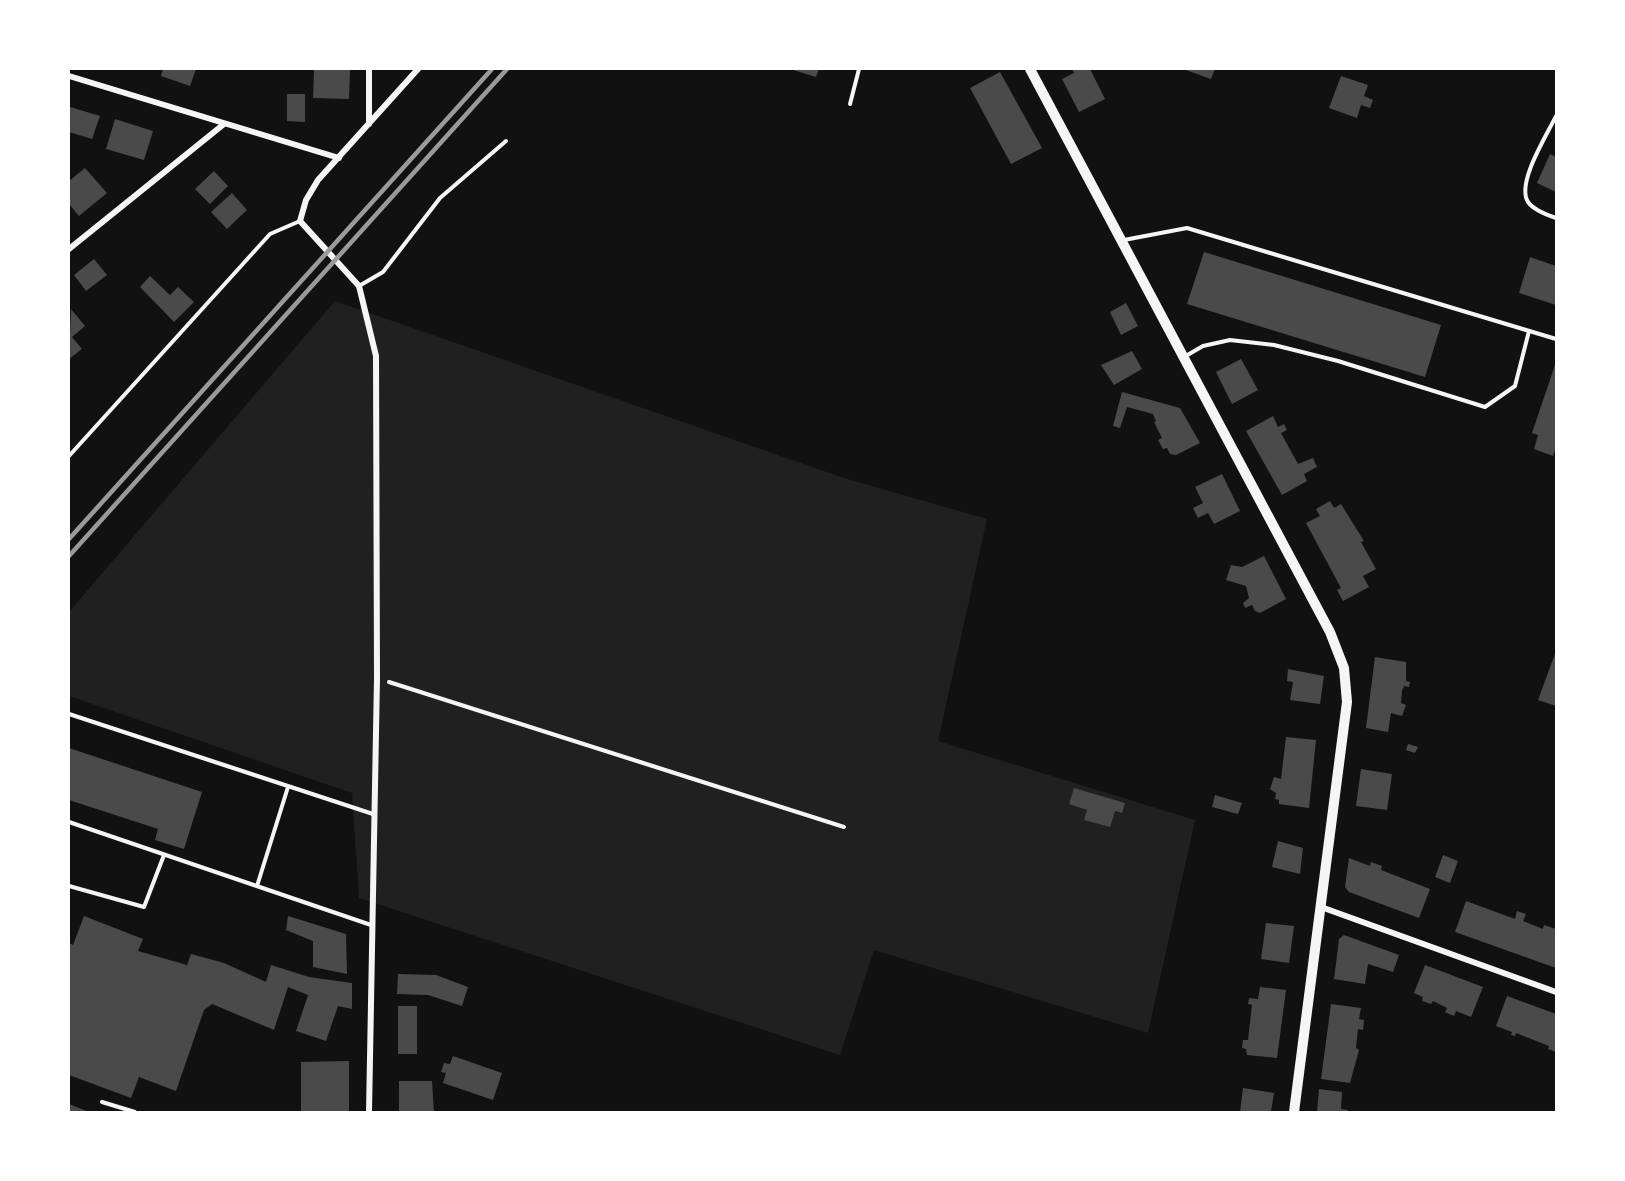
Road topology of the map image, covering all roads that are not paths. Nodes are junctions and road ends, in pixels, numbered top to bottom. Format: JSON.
{"nodes":[{"id":1,"x":369,"y":69,"type":"edge"},
{"id":2,"x":418,"y":69,"type":"edge"},
{"id":3,"x":859,"y":69,"type":"edge"},
{"id":4,"x":1030,"y":69,"type":"edge"},
{"id":5,"x":69,"y":76,"type":"edge"},
{"id":6,"x":850,"y":104,"type":"dead end"},
{"id":7,"x":224,"y":124,"type":"junction"},
{"id":8,"x":369,"y":124,"type":"junction"},
{"id":9,"x":506,"y":141,"type":"dead end"},
{"id":10,"x":339,"y":158,"type":"junction"},
{"id":11,"x":300,"y":221,"type":"junction"},
{"id":12,"x":1122,"y":241,"type":"junction"},
{"id":13,"x":69,"y":249,"type":"edge"},
{"id":14,"x":359,"y":286,"type":"junction"},
{"id":15,"x":1529,"y":331,"type":"junction"},
{"id":16,"x":1556,"y":339,"type":"edge"},
{"id":17,"x":1183,"y":358,"type":"junction"},
{"id":18,"x":69,"y":456,"type":"edge"},
{"id":19,"x":69,"y":714,"type":"edge"},
{"id":20,"x":288,"y":787,"type":"junction"},
{"id":21,"x":373,"y":814,"type":"junction"},
{"id":22,"x":69,"y":822,"type":"edge"},
{"id":23,"x":164,"y":855,"type":"junction"},
{"id":24,"x":69,"y":886,"type":"edge"},
{"id":25,"x":257,"y":886,"type":"junction"},
{"id":26,"x":1321,"y":907,"type":"junction"},
{"id":27,"x":371,"y":925,"type":"junction"},
{"id":28,"x":1556,"y":992,"type":"edge"},
{"id":29,"x":102,"y":1102,"type":"dead end"},
{"id":30,"x":135,"y":1112,"type":"edge"},
{"id":31,"x":369,"y":1112,"type":"edge"},
{"id":32,"x":1294,"y":1112,"type":"edge"}],
"edges":[{"from":1,"to":8,"type":"street"},
{"from":2,"to":8,"type":"street"},
{"from":3,"to":6,"type":"lane"},
{"from":4,"to":12,"type":"street"},
{"from":5,"to":7,"type":"street"},
{"from":7,"to":10,"type":"street"},
{"from":7,"to":13,"type":"street"},
{"from":8,"to":10,"type":"street"},
{"from":9,"to":14,"type":"lane"},
{"from":10,"to":11,"type":"street"},
{"from":11,"to":14,"type":"street"},
{"from":11,"to":18,"type":"lane"},
{"from":12,"to":15,"type":"lane"},
{"from":12,"to":17,"type":"street"},
{"from":14,"to":21,"type":"street"},
{"from":15,"to":16,"type":"lane"},
{"from":15,"to":17,"type":"lane"},
{"from":17,"to":26,"type":"street"},
{"from":19,"to":20,"type":"lane"},
{"from":20,"to":21,"type":"lane"},
{"from":20,"to":25,"type":"lane"},
{"from":21,"to":27,"type":"street"},
{"from":22,"to":23,"type":"lane"},
{"from":23,"to":24,"type":"lane"},
{"from":23,"to":25,"type":"lane"},
{"from":25,"to":27,"type":"lane"},
{"from":26,"to":28,"type":"street"},
{"from":26,"to":32,"type":"street"},
{"from":27,"to":31,"type":"street"},
{"from":29,"to":30,"type":"lane"}]}
